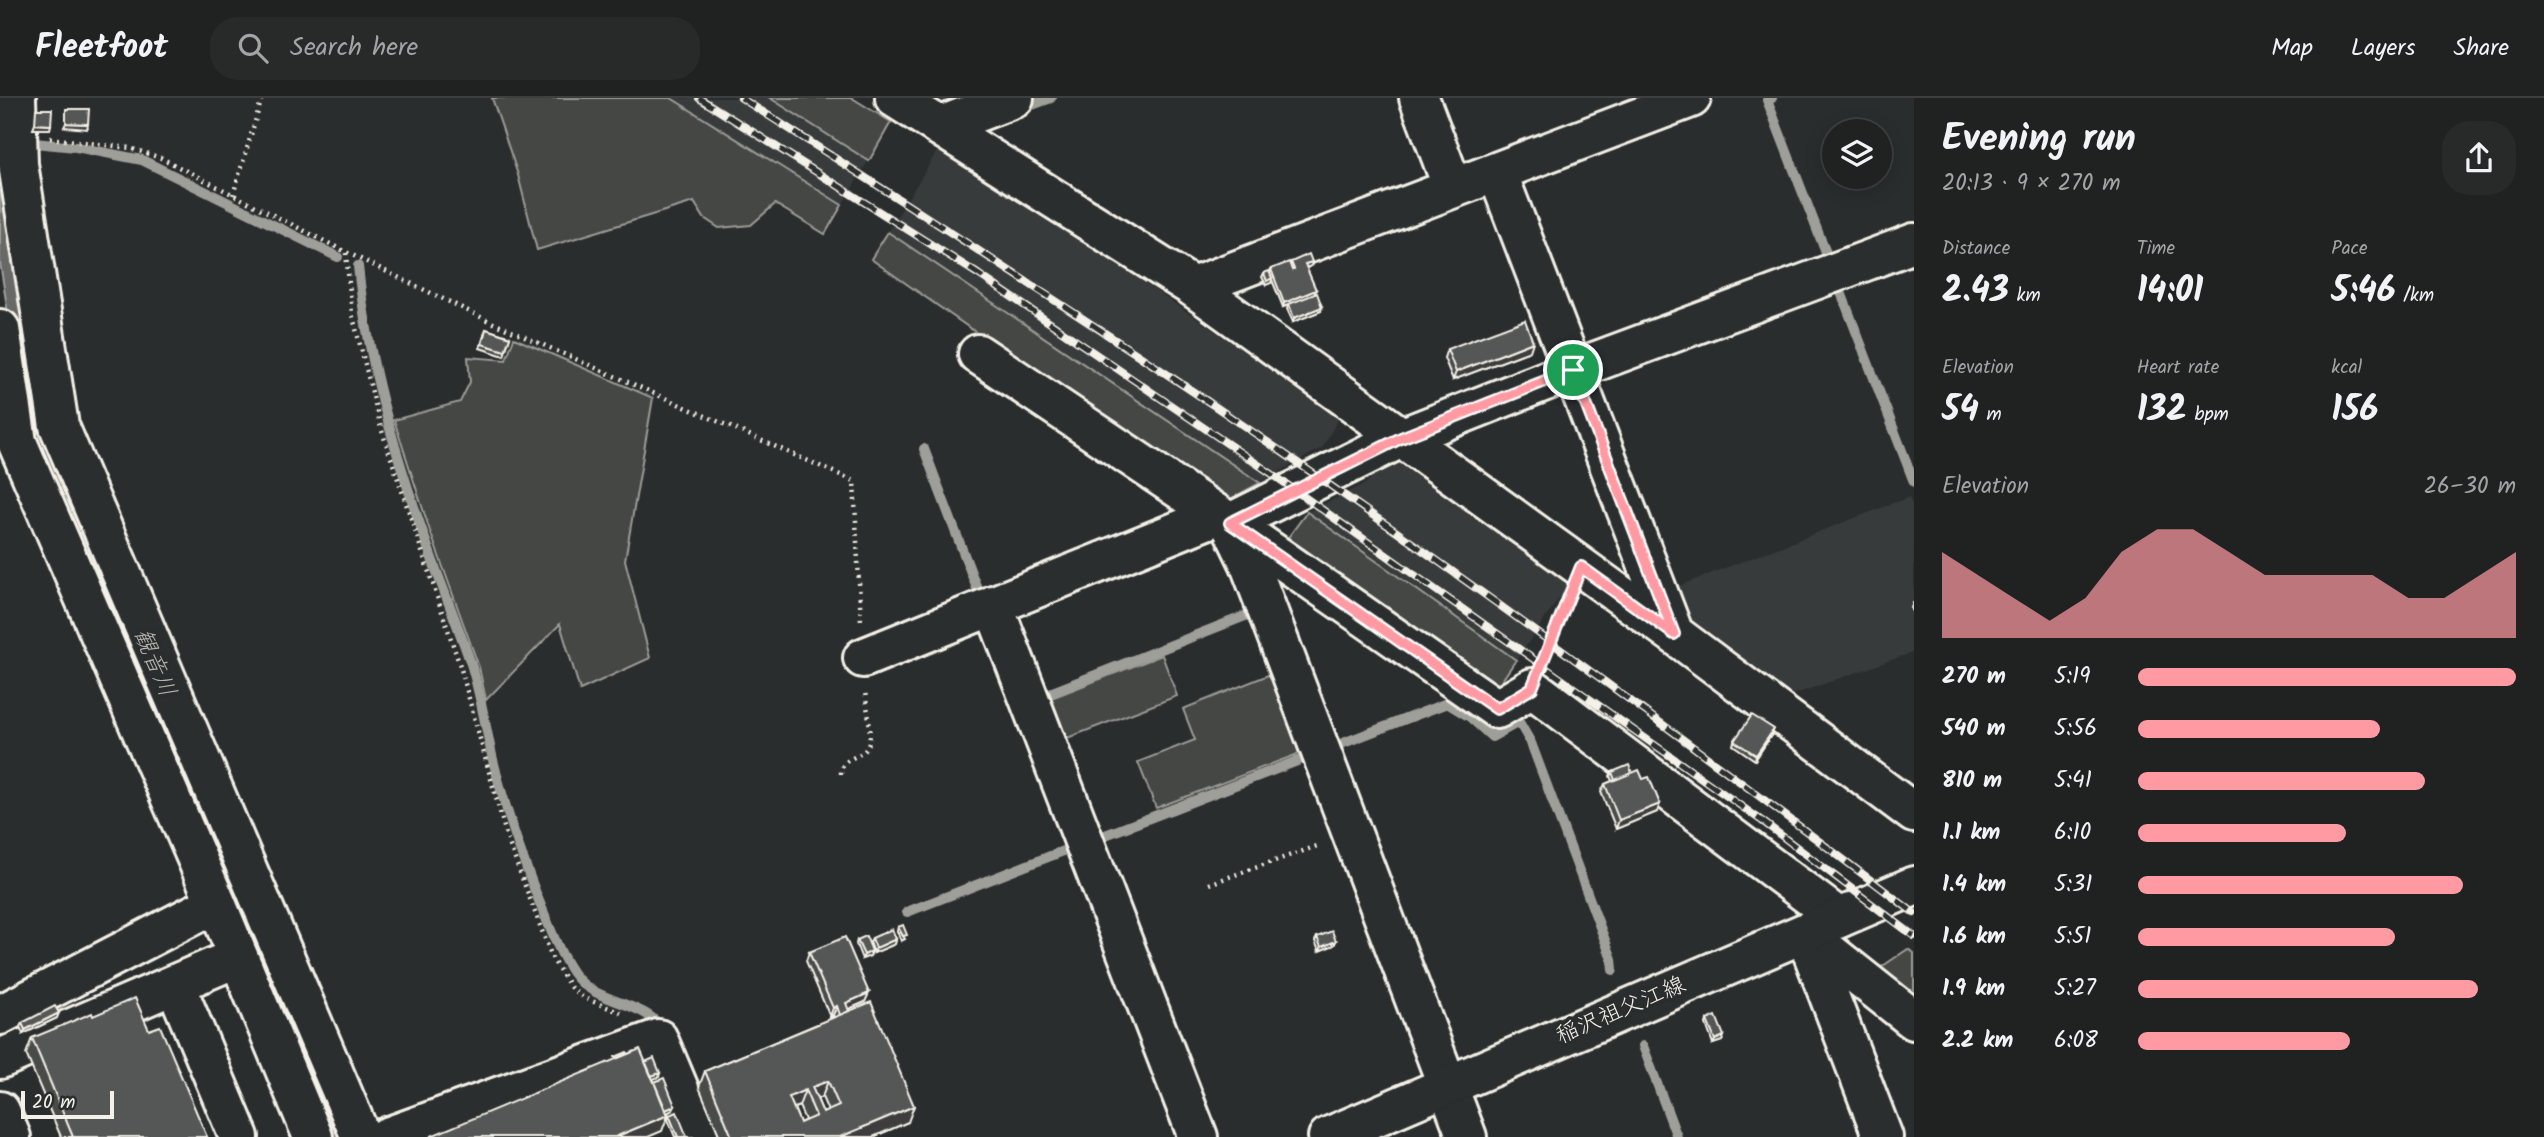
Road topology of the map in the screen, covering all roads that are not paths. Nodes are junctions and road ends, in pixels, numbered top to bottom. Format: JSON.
{"nodes":[{"id":1,"x":895,"y":98,"type":"edge"},
{"id":2,"x":1014,"y":98,"type":"edge"},
{"id":3,"x":1419,"y":98,"type":"edge"},
{"id":4,"x":1691,"y":98,"type":"edge"},
{"id":5,"x":17,"y":116,"type":"edge"},
{"id":6,"x":941,"y":126,"type":"junction"},
{"id":7,"x":1497,"y":172,"type":"junction"},
{"id":8,"x":1453,"y":188,"type":"junction"},
{"id":9,"x":1914,"y":243,"type":"edge"},
{"id":10,"x":1193,"y":287,"type":"junction"},
{"id":11,"x":0,"y":329,"type":"edge"},
{"id":12,"x":978,"y":354,"type":"dead end"},
{"id":13,"x":1573,"y":370,"type":"junction"},
{"id":14,"x":1401,"y":438,"type":"junction"},
{"id":15,"x":8,"y":446,"type":"edge"},
{"id":16,"x":1224,"y":519,"type":"junction"},
{"id":17,"x":993,"y":605,"type":"junction"},
{"id":18,"x":1674,"y":634,"type":"junction"},
{"id":19,"x":863,"y":658,"type":"road end"},
{"id":20,"x":1914,"y":813,"type":"edge"},
{"id":21,"x":1914,"y":886,"type":"edge"},
{"id":22,"x":232,"y":900,"type":"junction"},
{"id":23,"x":1839,"y":918,"type":"junction"},
{"id":24,"x":1805,"y":933,"type":"junction"},
{"id":25,"x":238,"y":957,"type":"junction"},
{"id":26,"x":175,"y":984,"type":"junction"},
{"id":27,"x":0,"y":1015,"type":"edge"},
{"id":28,"x":1914,"y":1020,"type":"edge"},
{"id":29,"x":0,"y":1059,"type":"edge"},
{"id":30,"x":1448,"y":1085,"type":"junction"},
{"id":31,"x":0,"y":1111,"type":"edge"},
{"id":32,"x":11,"y":1137,"type":"edge"},
{"id":33,"x":239,"y":1137,"type":"edge"},
{"id":34,"x":313,"y":1137,"type":"edge"},
{"id":35,"x":361,"y":1137,"type":"edge"},
{"id":36,"x":387,"y":1137,"type":"edge"},
{"id":37,"x":699,"y":1137,"type":"edge"},
{"id":38,"x":1198,"y":1137,"type":"edge"},
{"id":39,"x":1328,"y":1137,"type":"edge"},
{"id":40,"x":1467,"y":1137,"type":"edge"},
{"id":41,"x":1882,"y":1137,"type":"edge"}],
"edges":[{"from":1,"to":6,"type":"street"},
{"from":2,"to":6,"type":"street"},
{"from":3,"to":8,"type":"street"},
{"from":4,"to":7,"type":"street"},
{"from":5,"to":22,"type":"street"},
{"from":6,"to":10,"type":"street"},
{"from":7,"to":8,"type":"street"},
{"from":7,"to":13,"type":"street"},
{"from":8,"to":10,"type":"street"},
{"from":9,"to":13,"type":"street"},
{"from":10,"to":14,"type":"street"},
{"from":11,"to":15,"type":"street"},
{"from":12,"to":16,"type":"street"},
{"from":13,"to":14,"type":"street"},
{"from":13,"to":18,"type":"street"},
{"from":14,"to":16,"type":"street"},
{"from":14,"to":18,"type":"street"},
{"from":15,"to":22,"type":"street"},
{"from":16,"to":17,"type":"street"},
{"from":16,"to":23,"type":"street"},
{"from":16,"to":30,"type":"street"},
{"from":17,"to":19,"type":"street"},
{"from":17,"to":38,"type":"street"},
{"from":18,"to":20,"type":"street"},
{"from":21,"to":23,"type":"street","name":"稲沢祖父江線"},
{"from":22,"to":25,"type":"street"},
{"from":22,"to":27,"type":"street"},
{"from":22,"to":35,"type":"street"},
{"from":23,"to":24,"type":"street","name":"稲沢祖父江線"},
{"from":24,"to":28,"type":"street"},
{"from":24,"to":30,"type":"street","name":"稲沢祖父江線"},
{"from":24,"to":41,"type":"street"},
{"from":25,"to":26,"type":"street"},
{"from":25,"to":34,"type":"street"},
{"from":26,"to":29,"type":"street"},
{"from":26,"to":33,"type":"street"},
{"from":30,"to":39,"type":"street","name":"稲沢祖父江線"},
{"from":30,"to":40,"type":"street"},
{"from":31,"to":32,"type":"street"},
{"from":36,"to":37,"type":"street"}]}
